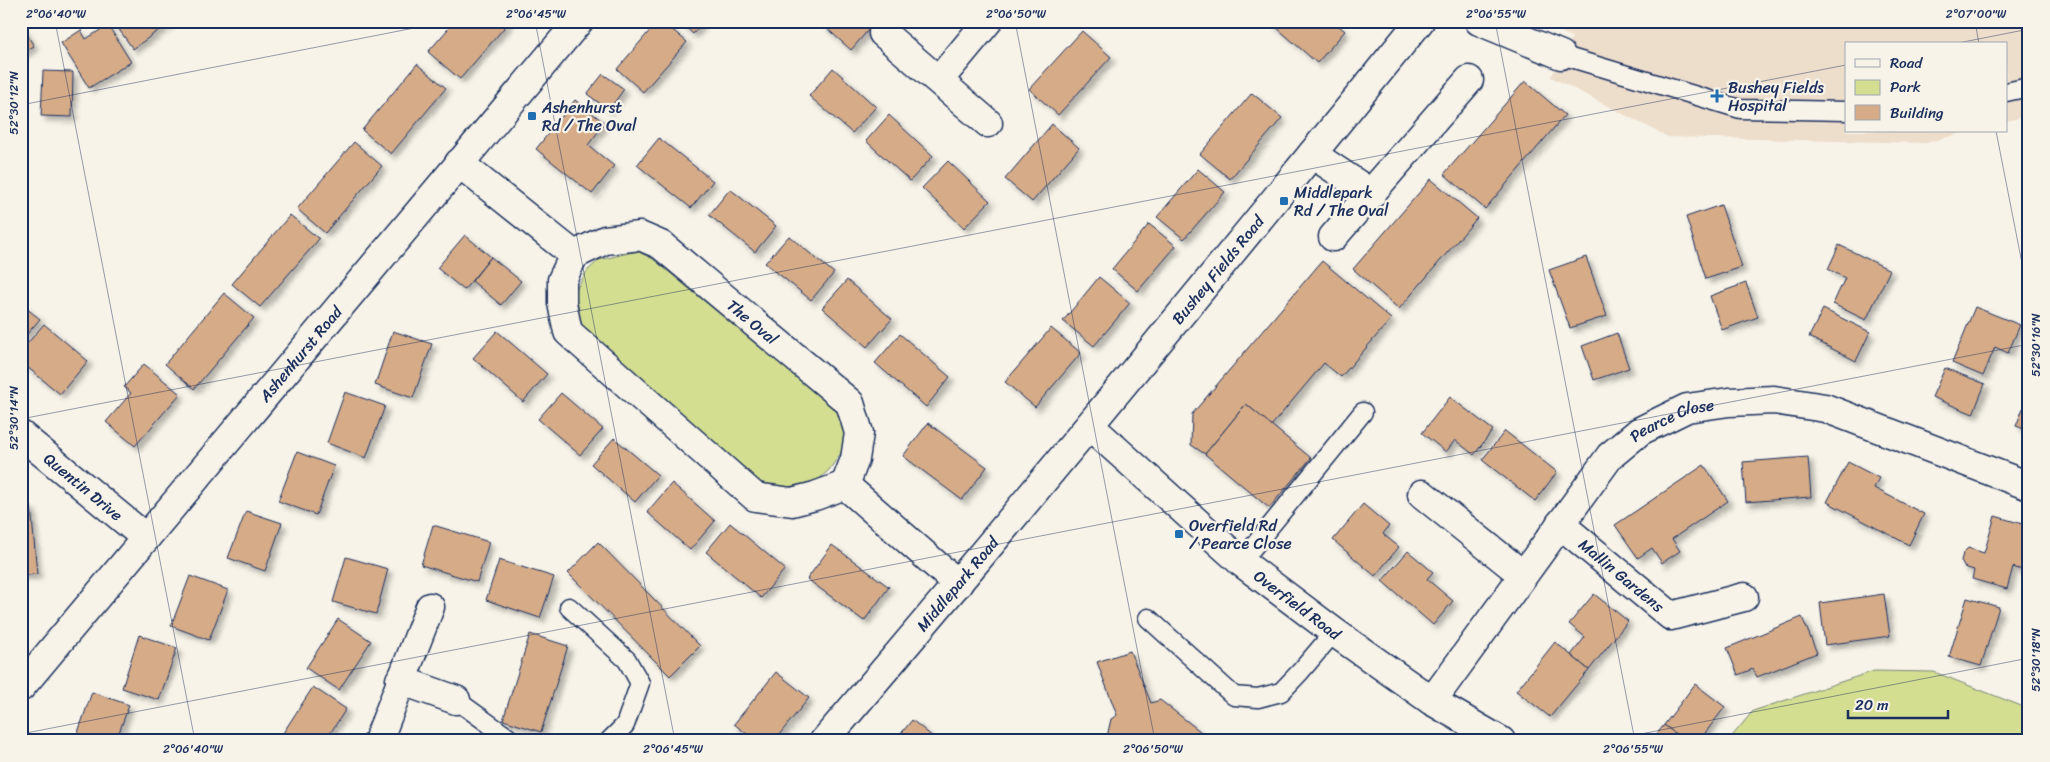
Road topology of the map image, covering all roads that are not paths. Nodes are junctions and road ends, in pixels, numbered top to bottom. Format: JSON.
{"nodes":[{"id":1,"x":579,"y":21,"type":"edge"},
{"id":2,"x":988,"y":21,"type":"edge"},
{"id":3,"x":1420,"y":21,"type":"edge"},
{"id":4,"x":1478,"y":21,"type":"edge"},
{"id":5,"x":883,"y":33,"type":"dead end"},
{"id":6,"x":1561,"y":56,"type":"joint"},
{"id":7,"x":939,"y":80,"type":"junction"},
{"id":8,"x":1469,"y":80,"type":"dead end"},
{"id":9,"x":2029,"y":87,"type":"edge"},
{"id":10,"x":2008,"y":92,"type":"edge"},
{"id":11,"x":1845,"y":112,"type":"edge"},
{"id":12,"x":988,"y":123,"type":"dead end"},
{"id":13,"x":1312,"y":154,"type":"junction"},
{"id":14,"x":459,"y":163,"type":"junction"},
{"id":15,"x":1372,"y":194,"type":"junction"},
{"id":16,"x":1333,"y":237,"type":"dead end"},
{"id":17,"x":574,"y":255,"type":"junction"},
{"id":18,"x":1363,"y":412,"type":"dead end"},
{"id":19,"x":1090,"y":426,"type":"junction"},
{"id":20,"x":21,"y":435,"type":"edge"},
{"id":21,"x":845,"y":485,"type":"junction"},
{"id":22,"x":2029,"y":486,"type":"edge"},
{"id":23,"x":1422,"y":494,"type":"dead end"},
{"id":24,"x":1560,"y":524,"type":"junction"},
{"id":25,"x":146,"y":538,"type":"junction"},
{"id":26,"x":1241,"y":562,"type":"junction"},
{"id":27,"x":1523,"y":575,"type":"junction"},
{"id":28,"x":958,"y":584,"type":"junction"},
{"id":29,"x":1744,"y":597,"type":"dead end"},
{"id":30,"x":430,"y":607,"type":"dead end"},
{"id":31,"x":569,"y":607,"type":"dead end"},
{"id":32,"x":1148,"y":618,"type":"dead end"},
{"id":33,"x":1334,"y":632,"type":"junction"},
{"id":34,"x":400,"y":680,"type":"junction"},
{"id":35,"x":21,"y":687,"type":"edge"},
{"id":36,"x":456,"y":700,"type":"joint"},
{"id":37,"x":1432,"y":701,"type":"junction"},
{"id":38,"x":378,"y":741,"type":"edge"},
{"id":39,"x":513,"y":741,"type":"edge"},
{"id":40,"x":609,"y":741,"type":"edge"},
{"id":41,"x":824,"y":741,"type":"edge"},
{"id":42,"x":1501,"y":741,"type":"edge"}],
"edges":[{"from":1,"to":14,"type":"street","name":"Ashenhurst Road"},
{"from":2,"to":7,"type":"street"},
{"from":3,"to":13,"type":"street","name":"Bushey Fields Road"},
{"from":4,"to":6,"type":"street"},
{"from":5,"to":7,"type":"street"},
{"from":6,"to":11,"type":"lane"},
{"from":7,"to":12,"type":"street"},
{"from":8,"to":15,"type":"street"},
{"from":9,"to":10,"type":"lane"},
{"from":13,"to":15,"type":"street"},
{"from":13,"to":19,"type":"street","name":"Bushey Fields Road"},
{"from":14,"to":17,"type":"street"},
{"from":14,"to":25,"type":"street","name":"Ashenhurst Road"},
{"from":15,"to":16,"type":"street"},
{"from":17,"to":21,"type":"street"},
{"from":17,"to":21,"type":"street","name":"The Oval"},
{"from":18,"to":26,"type":"lane"},
{"from":19,"to":26,"type":"street","name":"Overfield Road"},
{"from":19,"to":28,"type":"street","name":"Middlepark Road"},
{"from":20,"to":25,"type":"street","name":"Quentin Drive"},
{"from":21,"to":28,"type":"street"},
{"from":22,"to":24,"type":"street","name":"Pearce Close"},
{"from":23,"to":27,"type":"street"},
{"from":24,"to":27,"type":"street","name":"Pearce Close"},
{"from":24,"to":29,"type":"street","name":"Mallin Gardens"},
{"from":25,"to":35,"type":"street","name":"Ashenhurst Road"},
{"from":26,"to":33,"type":"street","name":"Overfield Road"},
{"from":27,"to":37,"type":"street","name":"Pearce Close"},
{"from":28,"to":41,"type":"street","name":"Middlepark Road"},
{"from":30,"to":34,"type":"street"},
{"from":31,"to":40,"type":"lane"},
{"from":32,"to":33,"type":"lane"},
{"from":33,"to":37,"type":"street","name":"Overfield Road"},
{"from":34,"to":36,"type":"street"},
{"from":34,"to":38,"type":"street"},
{"from":36,"to":39,"type":"lane"},
{"from":37,"to":42,"type":"street","name":"Overfield Road"}]}
